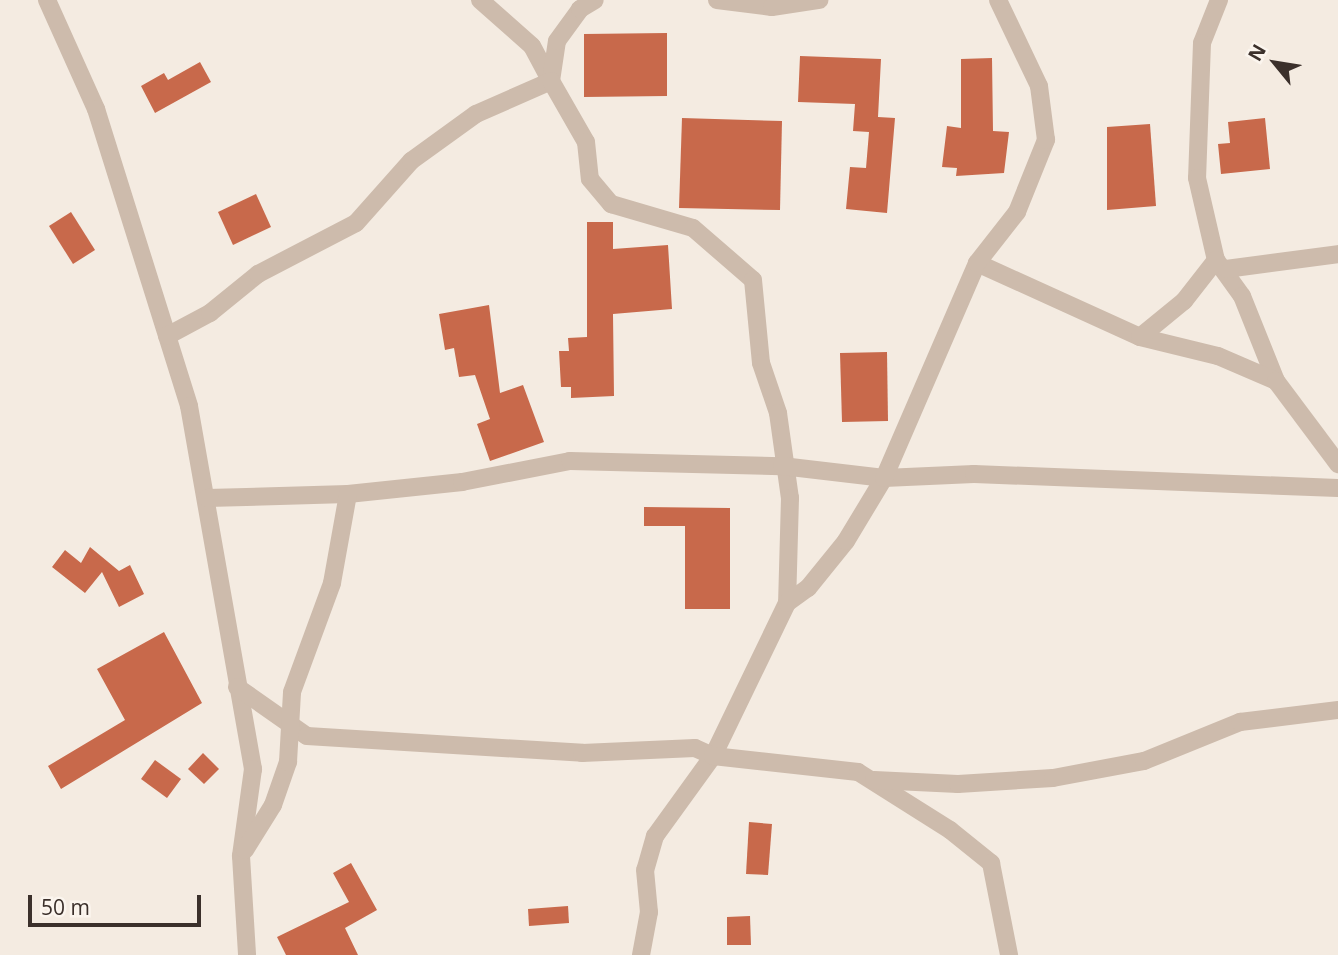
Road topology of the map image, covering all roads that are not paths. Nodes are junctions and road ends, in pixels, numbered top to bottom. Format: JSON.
{"nodes":[{"id":1,"x":47,"y":0,"type":"edge"},
{"id":2,"x":480,"y":0,"type":"edge"},
{"id":3,"x":595,"y":0,"type":"edge"},
{"id":4,"x":716,"y":0,"type":"edge"},
{"id":5,"x":819,"y":0,"type":"edge"},
{"id":6,"x":998,"y":0,"type":"edge"},
{"id":7,"x":1219,"y":0,"type":"edge"},
{"id":8,"x":551,"y":81,"type":"junction"},
{"id":9,"x":1338,"y":254,"type":"edge"},
{"id":10,"x":976,"y":263,"type":"junction"},
{"id":11,"x":1221,"y":264,"type":"junction"},
{"id":12,"x":167,"y":336,"type":"junction"},
{"id":13,"x":1140,"y":337,"type":"junction"},
{"id":14,"x":1276,"y":381,"type":"junction"},
{"id":15,"x":1338,"y":464,"type":"edge"},
{"id":16,"x":782,"y":466,"type":"junction"},
{"id":17,"x":884,"y":478,"type":"junction"},
{"id":18,"x":1338,"y":488,"type":"edge"},
{"id":19,"x":348,"y":494,"type":"junction"},
{"id":20,"x":207,"y":498,"type":"junction"},
{"id":21,"x":787,"y":603,"type":"junction"},
{"id":22,"x":237,"y":687,"type":"junction"},
{"id":23,"x":1338,"y":710,"type":"edge"},
{"id":24,"x":290,"y":726,"type":"junction"},
{"id":25,"x":713,"y":757,"type":"junction"},
{"id":26,"x":870,"y":780,"type":"junction"},
{"id":27,"x":241,"y":856,"type":"junction"},
{"id":28,"x":247,"y":955,"type":"edge"},
{"id":29,"x":641,"y":955,"type":"edge"},
{"id":30,"x":1009,"y":955,"type":"edge"}],
"edges":[{"from":1,"to":12,"type":"street"},
{"from":2,"to":8,"type":"street"},
{"from":3,"to":8,"type":"street"},
{"from":4,"to":5,"type":"street"},
{"from":6,"to":10,"type":"street"},
{"from":7,"to":11,"type":"street"},
{"from":8,"to":12,"type":"street"},
{"from":8,"to":16,"type":"street"},
{"from":9,"to":11,"type":"street"},
{"from":10,"to":13,"type":"street"},
{"from":10,"to":17,"type":"street"},
{"from":11,"to":13,"type":"street"},
{"from":11,"to":14,"type":"street"},
{"from":12,"to":20,"type":"street"},
{"from":13,"to":14,"type":"street"},
{"from":14,"to":15,"type":"street"},
{"from":16,"to":17,"type":"street"},
{"from":16,"to":19,"type":"street"},
{"from":16,"to":21,"type":"street"},
{"from":17,"to":18,"type":"street"},
{"from":17,"to":21,"type":"street"},
{"from":19,"to":20,"type":"street"},
{"from":19,"to":24,"type":"street"},
{"from":20,"to":22,"type":"street"},
{"from":21,"to":25,"type":"street"},
{"from":22,"to":24,"type":"street"},
{"from":22,"to":27,"type":"street"},
{"from":23,"to":26,"type":"street"},
{"from":24,"to":25,"type":"street"},
{"from":24,"to":27,"type":"street"},
{"from":25,"to":26,"type":"street"},
{"from":25,"to":29,"type":"street"},
{"from":26,"to":30,"type":"street"},
{"from":27,"to":28,"type":"street"}]}
